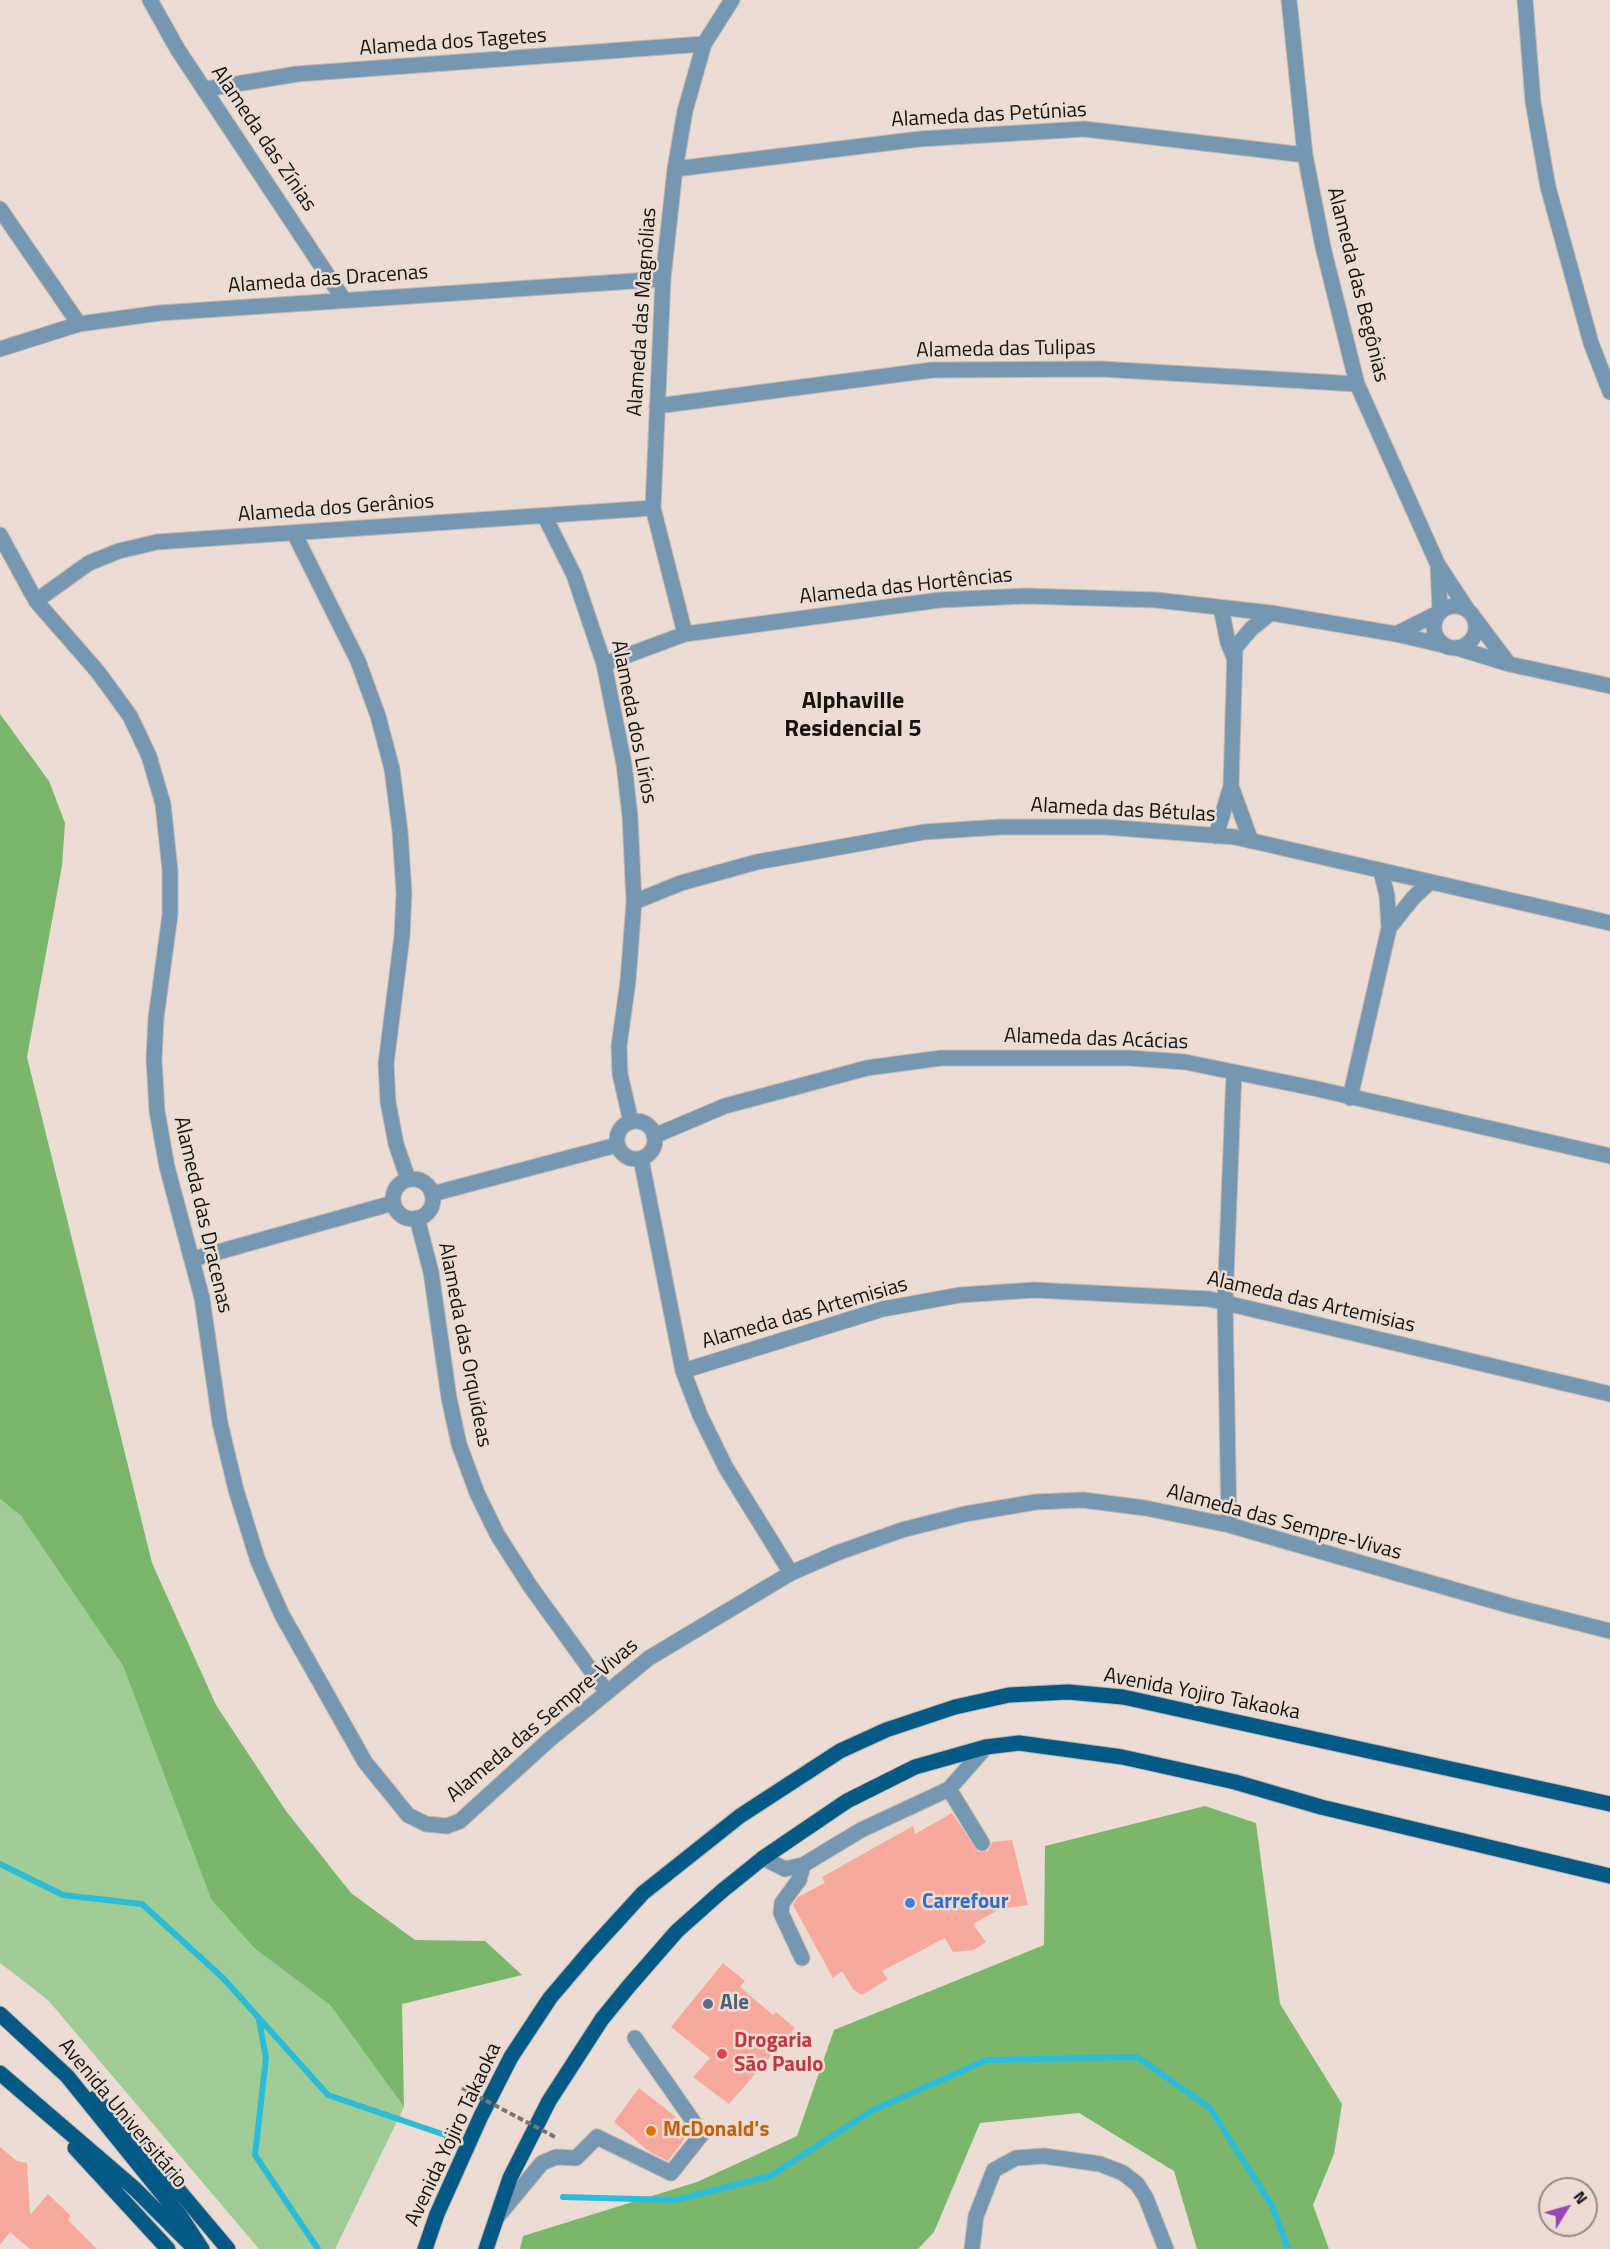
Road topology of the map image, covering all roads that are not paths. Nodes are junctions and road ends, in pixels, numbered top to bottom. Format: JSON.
{"nodes":[{"id":1,"x":150,"y":0,"type":"edge"},
{"id":2,"x":732,"y":0,"type":"edge"},
{"id":3,"x":1289,"y":0,"type":"edge"},
{"id":4,"x":1525,"y":0,"type":"edge"},
{"id":5,"x":704,"y":44,"type":"junction"},
{"id":6,"x":206,"y":89,"type":"junction"},
{"id":7,"x":1305,"y":155,"type":"junction"},
{"id":8,"x":675,"y":169,"type":"junction"},
{"id":9,"x":0,"y":209,"type":"edge"},
{"id":10,"x":663,"y":279,"type":"junction"},
{"id":11,"x":344,"y":300,"type":"junction"},
{"id":12,"x":80,"y":324,"type":"junction"},
{"id":13,"x":0,"y":349,"type":"edge"},
{"id":14,"x":1357,"y":384,"type":"junction"},
{"id":15,"x":1610,"y":392,"type":"edge"},
{"id":16,"x":657,"y":406,"type":"junction"},
{"id":17,"x":653,"y":508,"type":"junction"},
{"id":18,"x":545,"y":517,"type":"junction"},
{"id":19,"x":294,"y":533,"type":"junction"},
{"id":20,"x":0,"y":535,"type":"edge"},
{"id":21,"x":1437,"y":565,"type":"junction"},
{"id":22,"x":36,"y":601,"type":"junction"},
{"id":23,"x":1221,"y":608,"type":"junction"},
{"id":24,"x":1271,"y":612,"type":"junction"},
{"id":25,"x":1439,"y":613,"type":"junction"},
{"id":26,"x":1471,"y":614,"type":"junction"},
{"id":27,"x":685,"y":634,"type":"junction"},
{"id":28,"x":1396,"y":634,"type":"junction"},
{"id":29,"x":1450,"y":647,"type":"junction"},
{"id":30,"x":1234,"y":657,"type":"junction"},
{"id":31,"x":604,"y":664,"type":"junction"},
{"id":32,"x":1509,"y":664,"type":"junction"},
{"id":33,"x":1610,"y":686,"type":"edge"},
{"id":34,"x":1231,"y":786,"type":"junction"},
{"id":35,"x":1216,"y":836,"type":"junction"},
{"id":36,"x":1251,"y":841,"type":"junction"},
{"id":37,"x":1381,"y":871,"type":"junction"},
{"id":38,"x":1430,"y":882,"type":"junction"},
{"id":39,"x":634,"y":902,"type":"junction"},
{"id":40,"x":1610,"y":923,"type":"edge"},
{"id":41,"x":1389,"y":928,"type":"junction"},
{"id":42,"x":1234,"y":1072,"type":"junction"},
{"id":43,"x":1350,"y":1098,"type":"junction"},
{"id":44,"x":631,"y":1122,"type":"junction"},
{"id":45,"x":654,"y":1136,"type":"junction"},
{"id":46,"x":617,"y":1146,"type":"junction"},
{"id":47,"x":1610,"y":1156,"type":"edge"},
{"id":48,"x":641,"y":1159,"type":"junction"},
{"id":49,"x":408,"y":1179,"type":"junction"},
{"id":50,"x":432,"y":1194,"type":"junction"},
{"id":51,"x":393,"y":1203,"type":"junction"},
{"id":52,"x":417,"y":1218,"type":"junction"},
{"id":53,"x":193,"y":1259,"type":"junction"},
{"id":54,"x":1225,"y":1302,"type":"junction"},
{"id":55,"x":683,"y":1371,"type":"junction"},
{"id":56,"x":1610,"y":1394,"type":"edge"},
{"id":57,"x":1229,"y":1525,"type":"junction"},
{"id":58,"x":791,"y":1573,"type":"junction"},
{"id":59,"x":1610,"y":1631,"type":"edge"},
{"id":60,"x":606,"y":1691,"type":"junction"},
{"id":61,"x":986,"y":1747,"type":"junction"},
{"id":62,"x":949,"y":1789,"type":"junction"},
{"id":63,"x":1610,"y":1804,"type":"edge"},
{"id":64,"x":426,"y":1824,"type":"joint"},
{"id":65,"x":982,"y":1843,"type":"dead end"},
{"id":66,"x":763,"y":1858,"type":"junction"},
{"id":67,"x":803,"y":1865,"type":"junction"},
{"id":68,"x":1610,"y":1876,"type":"edge"},
{"id":69,"x":802,"y":1958,"type":"dead end"},
{"id":70,"x":0,"y":2014,"type":"edge"},
{"id":71,"x":635,"y":2038,"type":"dead end"},
{"id":72,"x":67,"y":2076,"type":"junction"},
{"id":73,"x":5,"y":2077,"type":"edge"},
{"id":74,"x":496,"y":2218,"type":"junction"},
{"id":75,"x":168,"y":2249,"type":"edge"},
{"id":76,"x":195,"y":2249,"type":"edge"},
{"id":77,"x":202,"y":2249,"type":"edge"},
{"id":78,"x":228,"y":2249,"type":"edge"},
{"id":79,"x":424,"y":2249,"type":"edge"},
{"id":80,"x":486,"y":2249,"type":"edge"},
{"id":81,"x":972,"y":2249,"type":"edge"},
{"id":82,"x":1166,"y":2249,"type":"edge"}],
"edges":[{"from":1,"to":6,"type":"street","name":"Alameda das Zínias"},
{"from":2,"to":5,"type":"street","name":"Alameda das Magnólias"},
{"from":3,"to":7,"type":"street","name":"Alameda das Begônias"},
{"from":4,"to":15,"type":"street"},
{"from":5,"to":6,"type":"street","name":"Alameda dos Tagetes"},
{"from":5,"to":8,"type":"street","name":"Alameda das Magnólias"},
{"from":6,"to":11,"type":"street","name":"Alameda das Zínias"},
{"from":7,"to":8,"type":"street","name":"Alameda das Petúnias"},
{"from":7,"to":14,"type":"street","name":"Alameda das Begônias"},
{"from":8,"to":10,"type":"street","name":"Alameda das Magnólias"},
{"from":9,"to":12,"type":"street"},
{"from":10,"to":11,"type":"street","name":"Alameda das Dracenas"},
{"from":10,"to":16,"type":"street","name":"Alameda das Magnólias"},
{"from":11,"to":12,"type":"street","name":"Alameda das Dracenas"},
{"from":12,"to":13,"type":"street","name":"Alameda das Dracenas"},
{"from":14,"to":16,"type":"street","name":"Alameda das Tulipas"},
{"from":14,"to":21,"type":"street","name":"Alameda das Begônias"},
{"from":16,"to":17,"type":"street","name":"Alameda das Magnólias"},
{"from":17,"to":18,"type":"street","name":"Alameda dos Gerânios"},
{"from":17,"to":27,"type":"street","name":"Alameda das Magnólias"},
{"from":18,"to":19,"type":"street","name":"Alameda dos Gerânios"},
{"from":18,"to":31,"type":"street","name":"Alameda dos Lírios"},
{"from":19,"to":22,"type":"street","name":"Alameda dos Gerânios"},
{"from":19,"to":49,"type":"street"},
{"from":20,"to":22,"type":"street","name":"Alameda das Dracenas"},
{"from":21,"to":25,"type":"street","name":"Alameda das Begônias"},
{"from":21,"to":26,"type":"street","name":"Alameda das Begônias"},
{"from":22,"to":53,"type":"street","name":"Alameda das Dracenas"},
{"from":23,"to":24,"type":"street","name":"Alameda das Hortências"},
{"from":23,"to":27,"type":"street","name":"Alameda das Hortências"},
{"from":23,"to":30,"type":"street"},
{"from":24,"to":28,"type":"street","name":"Alameda das Hortências"},
{"from":24,"to":30,"type":"street"},
{"from":25,"to":26,"type":"street"},
{"from":25,"to":28,"type":"street"},
{"from":25,"to":29,"type":"street"},
{"from":26,"to":29,"type":"street"},
{"from":26,"to":32,"type":"street"},
{"from":27,"to":31,"type":"street","name":"Alameda das Hortências"},
{"from":28,"to":29,"type":"street","name":"Alameda das Hortências"},
{"from":29,"to":32,"type":"street","name":"Alameda das Hortências"},
{"from":30,"to":34,"type":"street"},
{"from":31,"to":39,"type":"street","name":"Alameda dos Lírios"},
{"from":32,"to":33,"type":"street","name":"Alameda das Hortências"},
{"from":34,"to":35,"type":"street"},
{"from":34,"to":36,"type":"street"},
{"from":35,"to":36,"type":"street","name":"Alameda das Bétulas"},
{"from":35,"to":39,"type":"street","name":"Alameda das Bétulas"},
{"from":36,"to":37,"type":"street","name":"Alameda das Bétulas"},
{"from":37,"to":38,"type":"street","name":"Alameda das Bétulas"},
{"from":37,"to":41,"type":"street"},
{"from":38,"to":40,"type":"street","name":"Alameda das Bétulas"},
{"from":38,"to":41,"type":"street"},
{"from":39,"to":44,"type":"street","name":"Alameda dos Lírios"},
{"from":41,"to":43,"type":"street"},
{"from":42,"to":43,"type":"street","name":"Alameda das Acácias"},
{"from":42,"to":45,"type":"street","name":"Alameda das Acácias"},
{"from":42,"to":54,"type":"street"},
{"from":43,"to":47,"type":"street","name":"Alameda das Acácias"},
{"from":44,"to":45,"type":"street"},
{"from":44,"to":46,"type":"street"},
{"from":45,"to":48,"type":"street"},
{"from":46,"to":48,"type":"street"},
{"from":46,"to":50,"type":"street"},
{"from":48,"to":55,"type":"street"},
{"from":49,"to":50,"type":"street"},
{"from":49,"to":51,"type":"street"},
{"from":50,"to":52,"type":"street"},
{"from":51,"to":52,"type":"street"},
{"from":51,"to":53,"type":"street"},
{"from":52,"to":60,"type":"street","name":"Alameda das Orquídeas"},
{"from":53,"to":64,"type":"street","name":"Alameda das Dracenas"},
{"from":54,"to":55,"type":"street","name":"Alameda das Artemisias"},
{"from":54,"to":56,"type":"street","name":"Alameda das Artemisias"},
{"from":54,"to":57,"type":"street"},
{"from":55,"to":58,"type":"street"},
{"from":57,"to":58,"type":"street","name":"Alameda das Sempre-Vivas"},
{"from":57,"to":59,"type":"street","name":"Alameda das Sempre-Vivas"},
{"from":58,"to":60,"type":"street","name":"Alameda das Sempre-Vivas"},
{"from":60,"to":64,"type":"street","name":"Alameda das Sempre-Vivas"},
{"from":61,"to":62,"type":"street"},
{"from":61,"to":66,"type":"main road"},
{"from":61,"to":68,"type":"main road"},
{"from":62,"to":65,"type":"street"},
{"from":62,"to":67,"type":"street"},
{"from":63,"to":79,"type":"main road","name":"Avenida Yojiro Takaoka"},
{"from":66,"to":67,"type":"street"},
{"from":66,"to":74,"type":"main road"},
{"from":67,"to":69,"type":"street"},
{"from":70,"to":72,"type":"main road","name":"Avenida Universitário"},
{"from":71,"to":74,"type":"street"},
{"from":72,"to":77,"type":"main road","name":"Avenida Universitário"},
{"from":72,"to":78,"type":"main road"},
{"from":73,"to":75,"type":"main road"},
{"from":73,"to":76,"type":"main road","name":"Avenida Universitário"},
{"from":74,"to":80,"type":"main road"},
{"from":81,"to":82,"type":"street"}]}
